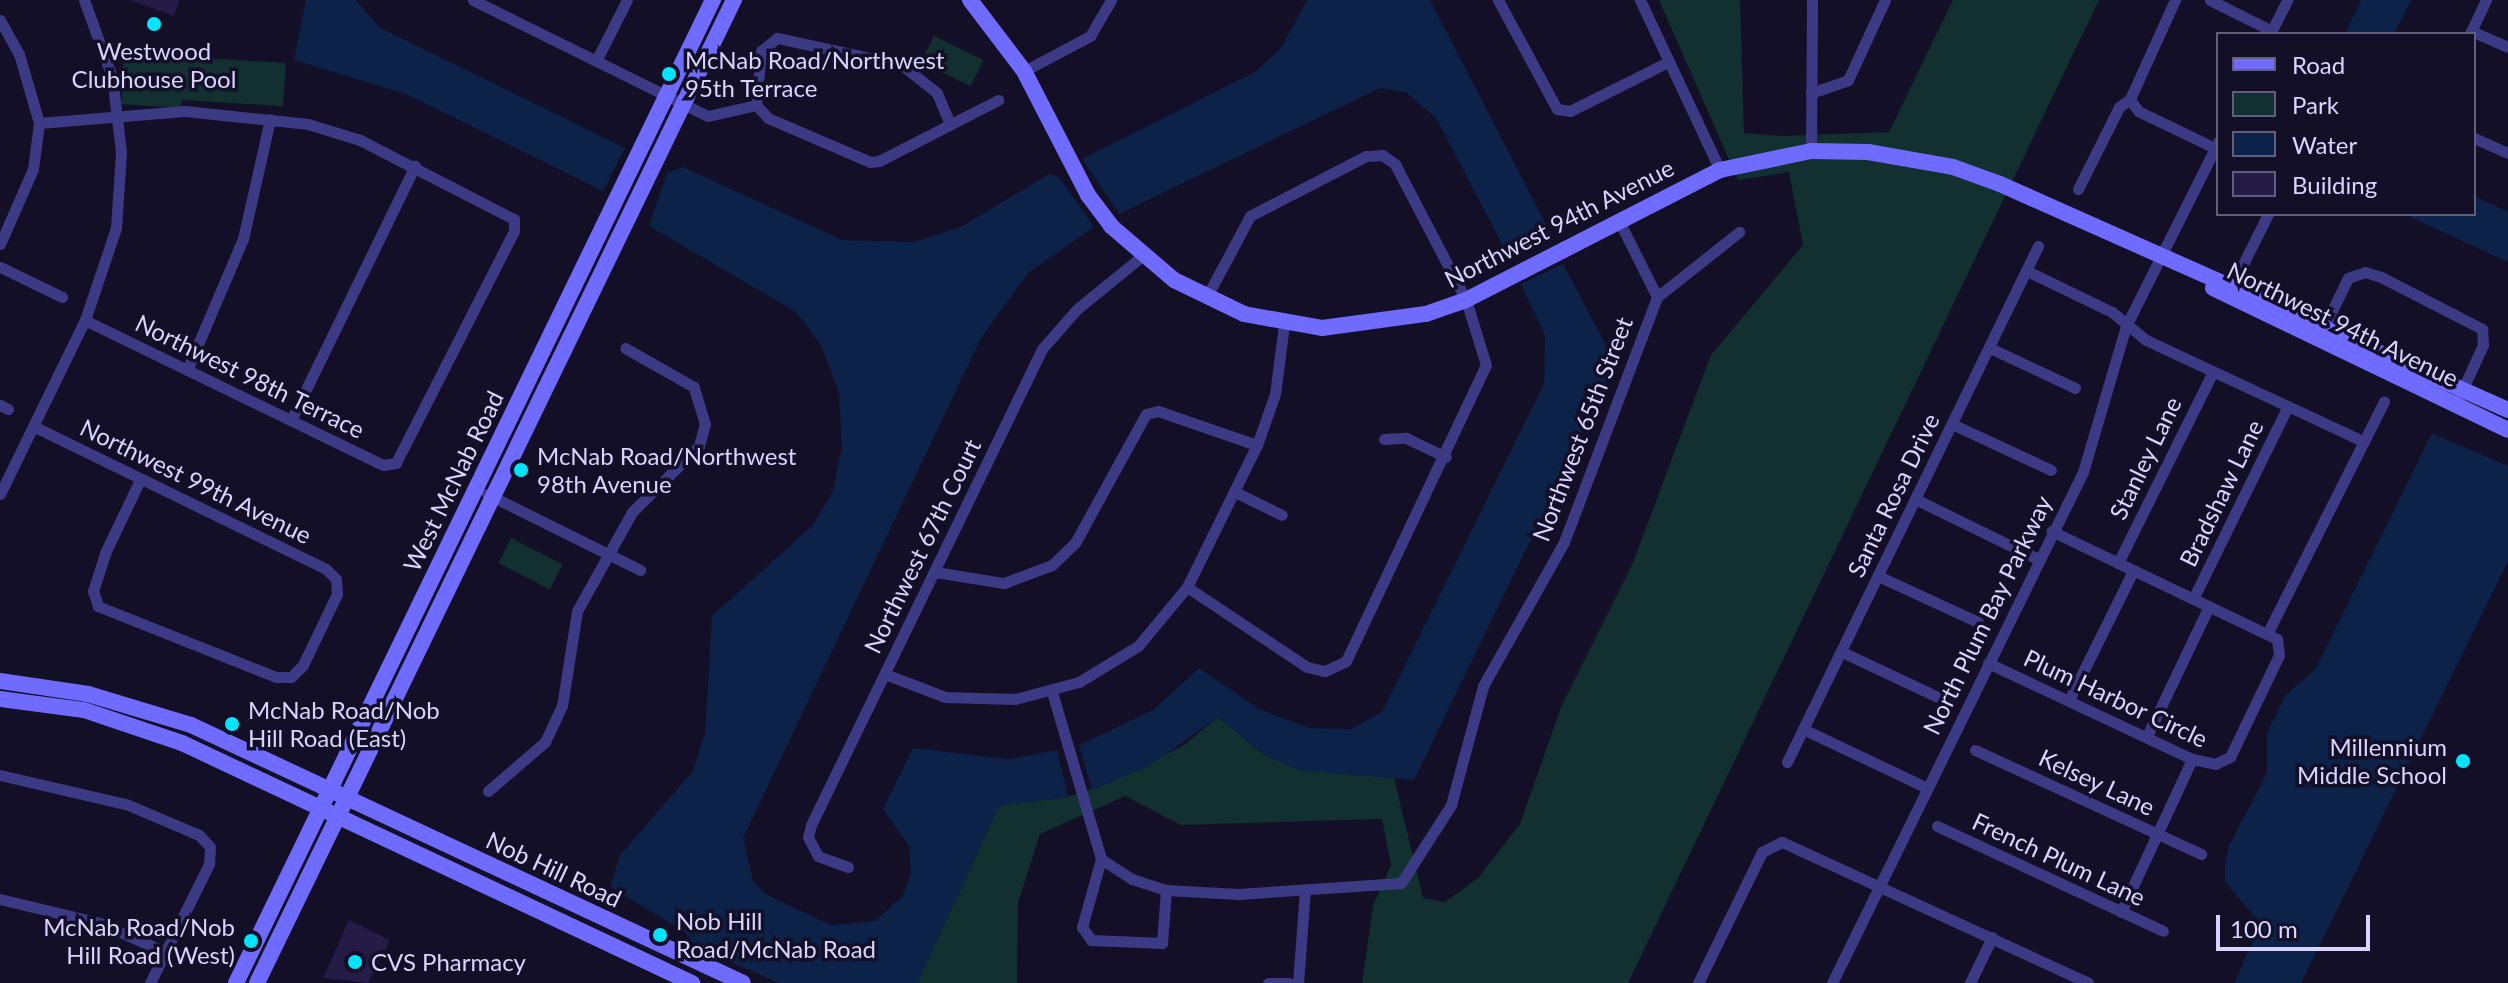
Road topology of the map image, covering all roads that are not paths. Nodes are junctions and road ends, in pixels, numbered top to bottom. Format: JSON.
{"nodes":[{"id":1,"x":84,"y":0,"type":"edge"},
{"id":2,"x":473,"y":0,"type":"edge"},
{"id":3,"x":627,"y":0,"type":"edge"},
{"id":4,"x":713,"y":0,"type":"edge"},
{"id":5,"x":734,"y":0,"type":"edge"},
{"id":6,"x":970,"y":0,"type":"edge"},
{"id":7,"x":1111,"y":0,"type":"edge"},
{"id":8,"x":1498,"y":0,"type":"edge"},
{"id":9,"x":1640,"y":0,"type":"edge"},
{"id":10,"x":1812,"y":0,"type":"edge"},
{"id":11,"x":1885,"y":0,"type":"edge"},
{"id":12,"x":2175,"y":0,"type":"edge"},
{"id":13,"x":2210,"y":0,"type":"edge"},
{"id":14,"x":2287,"y":0,"type":"edge"},
{"id":15,"x":2486,"y":0,"type":"edge"},
{"id":16,"x":0,"y":20,"type":"edge"},
{"id":17,"x":2271,"y":32,"type":"edge"},
{"id":18,"x":2470,"y":32,"type":"edge"},
{"id":19,"x":2476,"y":34,"type":"edge"},
{"id":20,"x":2508,"y":47,"type":"edge"},
{"id":21,"x":596,"y":61,"type":"junction"},
{"id":22,"x":1666,"y":63,"type":"junction"},
{"id":23,"x":1024,"y":71,"type":"junction"},
{"id":24,"x":1811,"y":93,"type":"junction"},
{"id":25,"x":667,"y":95,"type":"junction"},
{"id":26,"x":2130,"y":99,"type":"junction"},
{"id":27,"x":998,"y":100,"type":"dead end"},
{"id":28,"x":684,"y":104,"type":"junction"},
{"id":29,"x":756,"y":105,"type":"junction"},
{"id":30,"x":117,"y":115,"type":"junction"},
{"id":31,"x":270,"y":119,"type":"junction"},
{"id":32,"x":39,"y":123,"type":"junction"},
{"id":33,"x":950,"y":124,"type":"junction"},
{"id":34,"x":2476,"y":139,"type":"edge"},
{"id":35,"x":2216,"y":145,"type":"edge"},
{"id":36,"x":1811,"y":151,"type":"junction"},
{"id":37,"x":2508,"y":153,"type":"edge"},
{"id":38,"x":415,"y":166,"type":"junction"},
{"id":39,"x":1720,"y":170,"type":"junction"},
{"id":40,"x":2078,"y":189,"type":"dead end"},
{"id":41,"x":2267,"y":216,"type":"edge"},
{"id":42,"x":1619,"y":221,"type":"junction"},
{"id":43,"x":1739,"y":232,"type":"dead end"},
{"id":44,"x":0,"y":244,"type":"edge"},
{"id":45,"x":2038,"y":246,"type":"dead end"},
{"id":46,"x":1141,"y":257,"type":"junction"},
{"id":47,"x":2159,"y":258,"type":"junction"},
{"id":48,"x":0,"y":267,"type":"edge"},
{"id":49,"x":2027,"y":271,"type":"junction"},
{"id":50,"x":2232,"y":286,"type":"junction"},
{"id":51,"x":62,"y":297,"type":"dead end"},
{"id":52,"x":1657,"y":297,"type":"junction"},
{"id":53,"x":1206,"y":298,"type":"junction"},
{"id":54,"x":1466,"y":300,"type":"junction"},
{"id":55,"x":85,"y":320,"type":"junction"},
{"id":56,"x":1284,"y":325,"type":"junction"},
{"id":57,"x":2126,"y":326,"type":"junction"},
{"id":58,"x":2321,"y":334,"type":"junction"},
{"id":59,"x":625,"y":348,"type":"dead end"},
{"id":60,"x":1990,"y":348,"type":"junction"},
{"id":61,"x":187,"y":370,"type":"junction"},
{"id":62,"x":2213,"y":372,"type":"junction"},
{"id":63,"x":2075,"y":388,"type":"dead end"},
{"id":64,"x":2459,"y":398,"type":"junction"},
{"id":65,"x":2384,"y":401,"type":"dead end"},
{"id":66,"x":2288,"y":406,"type":"junction"},
{"id":67,"x":2508,"y":410,"type":"edge"},
{"id":68,"x":291,"y":420,"type":"junction"},
{"id":69,"x":1952,"y":424,"type":"junction"},
{"id":70,"x":33,"y":426,"type":"junction"},
{"id":71,"x":2508,"y":430,"type":"edge"},
{"id":72,"x":1384,"y":439,"type":"dead end"},
{"id":73,"x":2363,"y":441,"type":"junction"},
{"id":74,"x":1257,"y":445,"type":"junction"},
{"id":75,"x":1446,"y":457,"type":"junction"},
{"id":76,"x":2051,"y":470,"type":"dead end"},
{"id":77,"x":140,"y":480,"type":"junction"},
{"id":78,"x":476,"y":489,"type":"junction"},
{"id":79,"x":1235,"y":492,"type":"junction"},
{"id":80,"x":0,"y":494,"type":"edge"},
{"id":81,"x":493,"y":497,"type":"junction"},
{"id":82,"x":1915,"y":499,"type":"junction"},
{"id":83,"x":1282,"y":515,"type":"dead end"},
{"id":84,"x":2052,"y":531,"type":"junction"},
{"id":85,"x":608,"y":554,"type":"junction"},
{"id":86,"x":2038,"y":559,"type":"junction"},
{"id":87,"x":2118,"y":563,"type":"junction"},
{"id":88,"x":640,"y":570,"type":"dead end"},
{"id":89,"x":2133,"y":571,"type":"junction"},
{"id":90,"x":935,"y":572,"type":"junction"},
{"id":91,"x":1878,"y":576,"type":"junction"},
{"id":92,"x":1187,"y":587,"type":"junction"},
{"id":93,"x":2193,"y":599,"type":"junction"},
{"id":94,"x":2209,"y":606,"type":"junction"},
{"id":95,"x":1978,"y":622,"type":"dead end"},
{"id":96,"x":2268,"y":632,"type":"junction"},
{"id":97,"x":1842,"y":652,"type":"junction"},
{"id":98,"x":1988,"y":663,"type":"junction"},
{"id":99,"x":885,"y":674,"type":"junction"},
{"id":100,"x":0,"y":681,"type":"edge"},
{"id":101,"x":1052,"y":692,"type":"junction"},
{"id":102,"x":0,"y":699,"type":"edge"},
{"id":103,"x":1942,"y":699,"type":"dead end"},
{"id":104,"x":2069,"y":700,"type":"junction"},
{"id":105,"x":1803,"y":729,"type":"junction"},
{"id":106,"x":2147,"y":736,"type":"junction"},
{"id":107,"x":1975,"y":750,"type":"dead end"},
{"id":108,"x":2192,"y":759,"type":"junction"},
{"id":109,"x":1787,"y":762,"type":"dead end"},
{"id":110,"x":0,"y":775,"type":"edge"},
{"id":111,"x":1927,"y":788,"type":"junction"},
{"id":112,"x":330,"y":791,"type":"junction"},
{"id":113,"x":488,"y":791,"type":"dead end"},
{"id":114,"x":346,"y":798,"type":"junction"},
{"id":115,"x":322,"y":807,"type":"junction"},
{"id":116,"x":338,"y":815,"type":"junction"},
{"id":117,"x":1937,"y":826,"type":"dead end"},
{"id":118,"x":2157,"y":835,"type":"junction"},
{"id":119,"x":2201,"y":854,"type":"dead end"},
{"id":120,"x":1101,"y":859,"type":"junction"},
{"id":121,"x":848,"y":867,"type":"dead end"},
{"id":122,"x":1880,"y":884,"type":"junction"},
{"id":123,"x":1166,"y":890,"type":"junction"},
{"id":124,"x":1305,"y":890,"type":"junction"},
{"id":125,"x":0,"y":899,"type":"edge"},
{"id":126,"x":2121,"y":912,"type":"junction"},
{"id":127,"x":2163,"y":931,"type":"dead end"},
{"id":128,"x":1992,"y":937,"type":"junction"},
{"id":129,"x":165,"y":952,"type":"junction"},
{"id":130,"x":150,"y":983,"type":"edge"},
{"id":131,"x":236,"y":983,"type":"edge"},
{"id":132,"x":257,"y":983,"type":"edge"},
{"id":133,"x":692,"y":983,"type":"edge"},
{"id":134,"x":743,"y":983,"type":"edge"},
{"id":135,"x":1268,"y":983,"type":"edge"},
{"id":136,"x":1289,"y":983,"type":"edge"},
{"id":137,"x":1298,"y":983,"type":"edge"},
{"id":138,"x":1698,"y":983,"type":"edge"},
{"id":139,"x":1832,"y":983,"type":"edge"},
{"id":140,"x":1970,"y":983,"type":"edge"},
{"id":141,"x":2088,"y":983,"type":"edge"}],
"edges":[{"from":1,"to":30,"type":"street"},
{"from":2,"to":21,"type":"street"},
{"from":3,"to":21,"type":"street"},
{"from":4,"to":25,"type":"main road","name":"West McNab Road"},
{"from":5,"to":28,"type":"main road","name":"West McNab Road"},
{"from":6,"to":23,"type":"main road","name":"Northwest 94th Avenue"},
{"from":7,"to":23,"type":"street"},
{"from":8,"to":22,"type":"street"},
{"from":9,"to":22,"type":"street"},
{"from":10,"to":24,"type":"street"},
{"from":11,"to":24,"type":"street"},
{"from":12,"to":26,"type":"street"},
{"from":13,"to":17,"type":"street"},
{"from":14,"to":17,"type":"street"},
{"from":15,"to":18,"type":"street"},
{"from":16,"to":32,"type":"street"},
{"from":19,"to":20,"type":"street"},
{"from":21,"to":25,"type":"street"},
{"from":22,"to":39,"type":"street"},
{"from":23,"to":46,"type":"main road","name":"Northwest 94th Avenue"},
{"from":24,"to":36,"type":"street"},
{"from":25,"to":28,"type":"street"},
{"from":25,"to":78,"type":"main road","name":"West McNab Road"},
{"from":26,"to":35,"type":"street"},
{"from":26,"to":40,"type":"street"},
{"from":27,"to":33,"type":"street"},
{"from":28,"to":29,"type":"street"},
{"from":28,"to":81,"type":"main road","name":"West McNab Road"},
{"from":29,"to":33,"type":"street"},
{"from":29,"to":33,"type":"street"},
{"from":30,"to":31,"type":"street"},
{"from":30,"to":32,"type":"street"},
{"from":30,"to":55,"type":"street"},
{"from":31,"to":38,"type":"street"},
{"from":31,"to":61,"type":"street"},
{"from":32,"to":44,"type":"street"},
{"from":34,"to":37,"type":"street"},
{"from":35,"to":47,"type":"street","name":"North Plum Bay Parkway"},
{"from":36,"to":39,"type":"main road","name":"Northwest 94th Avenue"},
{"from":36,"to":47,"type":"main road","name":"Northwest 94th Avenue"},
{"from":38,"to":68,"type":"street"},
{"from":38,"to":68,"type":"street","name":"Northwest 98th Terrace"},
{"from":39,"to":42,"type":"main road","name":"Northwest 94th Avenue"},
{"from":41,"to":50,"type":"street"},
{"from":42,"to":52,"type":"street"},
{"from":42,"to":54,"type":"main road","name":"Northwest 94th Avenue"},
{"from":43,"to":52,"type":"street","name":"Northwest 65th Street"},
{"from":45,"to":49,"type":"street","name":"Santa Rosa Drive"},
{"from":46,"to":53,"type":"main road","name":"Northwest 94th Avenue"},
{"from":46,"to":90,"type":"street","name":"Northwest 67th Court"},
{"from":47,"to":50,"type":"main road","name":"Northwest 94th Avenue"},
{"from":47,"to":57,"type":"street","name":"North Plum Bay Parkway"},
{"from":47,"to":58,"type":"main road","name":"Northwest 94th Avenue"},
{"from":48,"to":51,"type":"street"},
{"from":49,"to":57,"type":"street"},
{"from":49,"to":60,"type":"street","name":"Santa Rosa Drive"},
{"from":50,"to":58,"type":"main road","name":"Northwest 94th Avenue"},
{"from":52,"to":124,"type":"street","name":"Northwest 65th Street"},
{"from":53,"to":54,"type":"street"},
{"from":53,"to":56,"type":"main road","name":"Northwest 94th Avenue"},
{"from":54,"to":56,"type":"main road","name":"Northwest 94th Avenue"},
{"from":54,"to":75,"type":"street"},
{"from":55,"to":61,"type":"street","name":"Northwest 98th Terrace"},
{"from":55,"to":70,"type":"street"},
{"from":56,"to":74,"type":"street"},
{"from":57,"to":62,"type":"street"},
{"from":57,"to":84,"type":"street","name":"North Plum Bay Parkway"},
{"from":58,"to":64,"type":"main road","name":"Northwest 94th Avenue"},
{"from":58,"to":64,"type":"street"},
{"from":59,"to":85,"type":"street"},
{"from":60,"to":63,"type":"street"},
{"from":60,"to":69,"type":"street","name":"Santa Rosa Drive"},
{"from":61,"to":68,"type":"street","name":"Northwest 98th Terrace"},
{"from":62,"to":66,"type":"street"},
{"from":62,"to":87,"type":"street","name":"Stanley Lane"},
{"from":64,"to":67,"type":"main road","name":"Northwest 94th Avenue"},
{"from":64,"to":71,"type":"main road","name":"Northwest 94th Avenue"},
{"from":65,"to":73,"type":"street"},
{"from":66,"to":73,"type":"street"},
{"from":66,"to":93,"type":"street","name":"Bradshaw Lane"},
{"from":69,"to":76,"type":"street"},
{"from":69,"to":82,"type":"street","name":"Santa Rosa Drive"},
{"from":70,"to":77,"type":"street","name":"Northwest 99th Avenue"},
{"from":70,"to":80,"type":"street"},
{"from":72,"to":75,"type":"street"},
{"from":73,"to":96,"type":"street"},
{"from":74,"to":79,"type":"street"},
{"from":74,"to":90,"type":"street"},
{"from":75,"to":92,"type":"street"},
{"from":77,"to":77,"type":"street","name":"Northwest 99th Avenue"},
{"from":78,"to":81,"type":"street"},
{"from":78,"to":112,"type":"main road","name":"West McNab Road"},
{"from":79,"to":83,"type":"street"},
{"from":79,"to":92,"type":"street"},
{"from":81,"to":85,"type":"street"},
{"from":81,"to":114,"type":"main road","name":"West McNab Road"},
{"from":82,"to":86,"type":"street"},
{"from":82,"to":91,"type":"street","name":"Santa Rosa Drive"},
{"from":84,"to":86,"type":"street","name":"North Plum Bay Parkway"},
{"from":84,"to":87,"type":"street"},
{"from":85,"to":88,"type":"street"},
{"from":85,"to":113,"type":"street"},
{"from":86,"to":98,"type":"street","name":"North Plum Bay Parkway"},
{"from":87,"to":89,"type":"street"},
{"from":89,"to":93,"type":"street"},
{"from":89,"to":104,"type":"street"},
{"from":90,"to":99,"type":"street","name":"Northwest 67th Court"},
{"from":91,"to":95,"type":"street"},
{"from":91,"to":97,"type":"street","name":"Santa Rosa Drive"},
{"from":92,"to":101,"type":"street"},
{"from":93,"to":94,"type":"street"},
{"from":94,"to":96,"type":"street"},
{"from":94,"to":106,"type":"street"},
{"from":96,"to":108,"type":"street","name":"Plum Harbor Circle"},
{"from":97,"to":103,"type":"street"},
{"from":97,"to":105,"type":"street","name":"Santa Rosa Drive"},
{"from":98,"to":104,"type":"street","name":"Plum Harbor Circle"},
{"from":98,"to":111,"type":"street","name":"North Plum Bay Parkway"},
{"from":99,"to":101,"type":"street"},
{"from":99,"to":121,"type":"street","name":"Northwest 67th Court"},
{"from":100,"to":112,"type":"main road","name":"Nob Hill Road"},
{"from":101,"to":120,"type":"street"},
{"from":102,"to":115,"type":"main road","name":"Nob Hill Road"},
{"from":104,"to":106,"type":"street","name":"Plum Harbor Circle"},
{"from":105,"to":109,"type":"street","name":"Santa Rosa Drive"},
{"from":105,"to":111,"type":"street"},
{"from":106,"to":108,"type":"street","name":"Plum Harbor Circle"},
{"from":107,"to":118,"type":"street","name":"Kelsey Lane"},
{"from":108,"to":118,"type":"street"},
{"from":110,"to":129,"type":"street"},
{"from":111,"to":122,"type":"street","name":"North Plum Bay Parkway"},
{"from":112,"to":114,"type":"main road","name":"Nob Hill Road"},
{"from":112,"to":115,"type":"main road","name":"West McNab Road"},
{"from":114,"to":116,"type":"main road","name":"West McNab Road"},
{"from":114,"to":134,"type":"main road","name":"Nob Hill Road"},
{"from":115,"to":116,"type":"main road","name":"Nob Hill Road"},
{"from":115,"to":131,"type":"main road","name":"West McNab Road"},
{"from":116,"to":132,"type":"main road","name":"West McNab Road"},
{"from":116,"to":133,"type":"main road","name":"Nob Hill Road"},
{"from":117,"to":126,"type":"street","name":"French Plum Lane"},
{"from":118,"to":119,"type":"street","name":"Kelsey Lane"},
{"from":118,"to":126,"type":"street"},
{"from":120,"to":123,"type":"street"},
{"from":120,"to":123,"type":"street"},
{"from":122,"to":128,"type":"street"},
{"from":122,"to":138,"type":"street"},
{"from":122,"to":139,"type":"street","name":"North Plum Bay Parkway"},
{"from":123,"to":124,"type":"street"},
{"from":124,"to":137,"type":"street"},
{"from":125,"to":129,"type":"street"},
{"from":126,"to":127,"type":"street","name":"French Plum Lane"},
{"from":128,"to":140,"type":"street"},
{"from":128,"to":141,"type":"street"},
{"from":129,"to":130,"type":"street"},
{"from":135,"to":136,"type":"street"}]}
